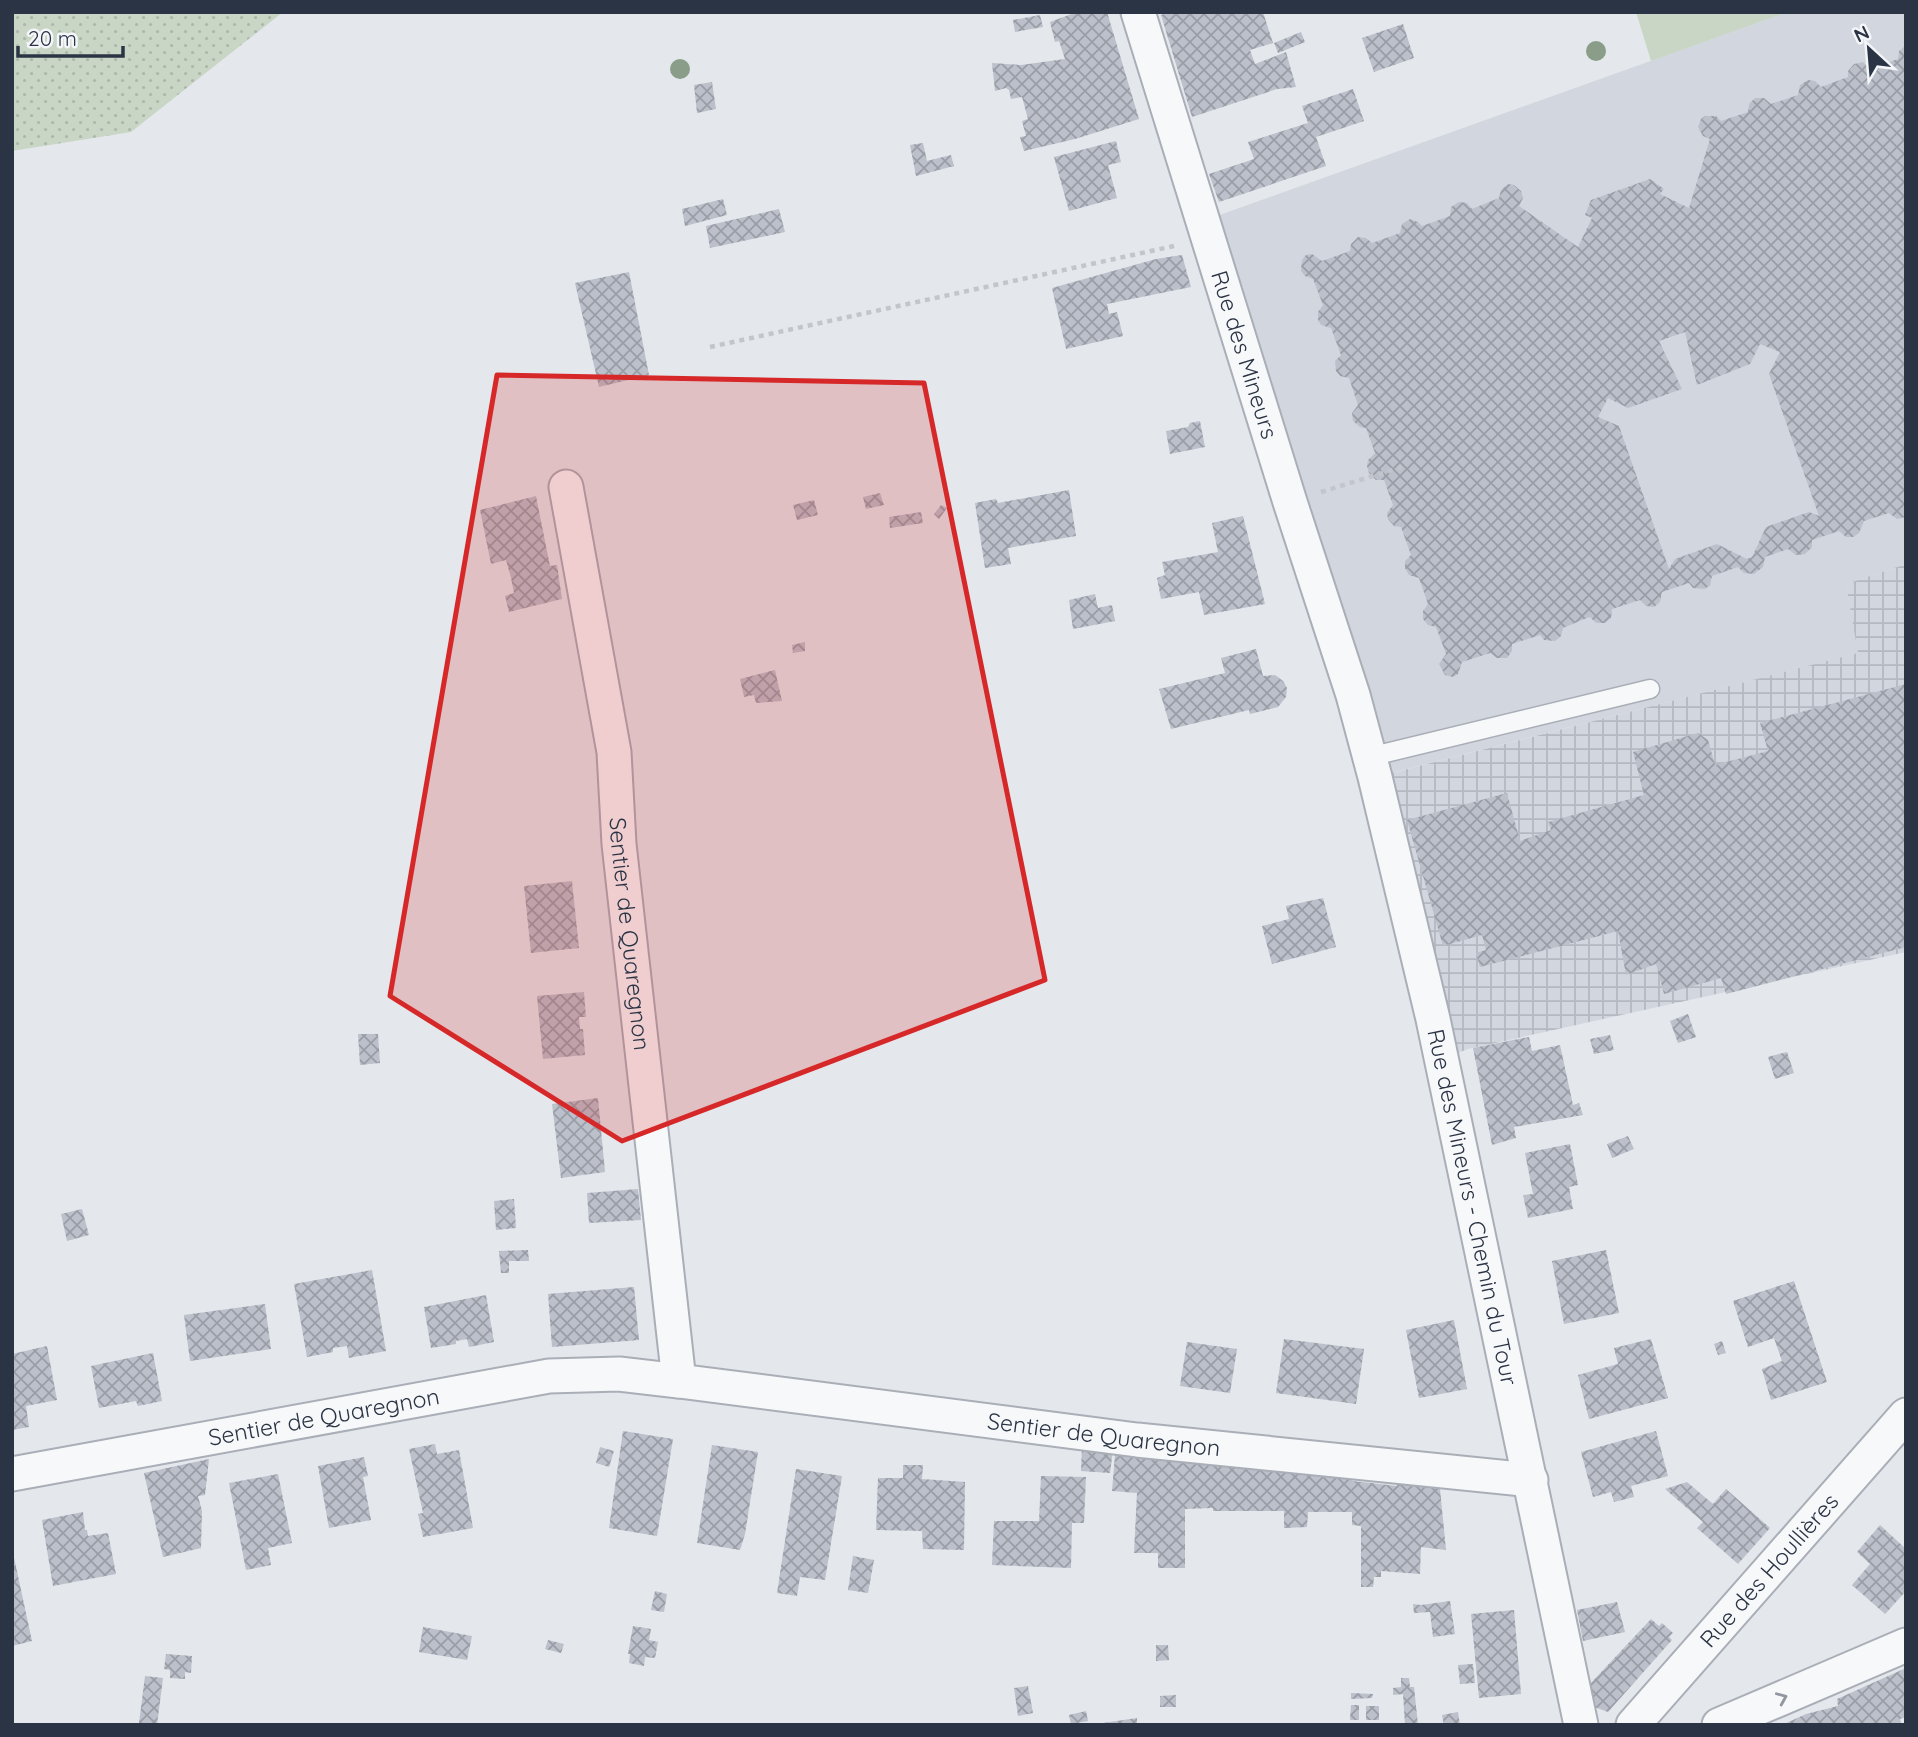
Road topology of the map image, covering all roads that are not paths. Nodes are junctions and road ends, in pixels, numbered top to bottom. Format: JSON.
{"nodes":[{"id":1,"x":1138,"y":12,"type":"edge"},
{"id":2,"x":566,"y":487,"type":"dead end"},
{"id":3,"x":1650,"y":689,"type":"dead end"},
{"id":4,"x":1353,"y":695,"type":"joint"},
{"id":5,"x":1369,"y":757,"type":"junction"},
{"id":6,"x":679,"y":1381,"type":"junction"},
{"id":7,"x":1906,"y":1415,"type":"edge"},
{"id":8,"x":12,"y":1474,"type":"edge"},
{"id":9,"x":1531,"y":1480,"type":"junction"},
{"id":10,"x":1906,"y":1645,"type":"edge"},
{"id":11,"x":1581,"y":1725,"type":"edge"},
{"id":12,"x":1633,"y":1725,"type":"edge"},
{"id":13,"x":1719,"y":1725,"type":"edge"}],
"edges":[{"from":1,"to":4,"type":"street","name":"Rue des Mineurs"},
{"from":2,"to":6,"type":"street","name":"Sentier de Quaregnon"},
{"from":3,"to":5,"type":"lane"},
{"from":4,"to":5,"type":"street","name":"Rue des Mineurs - Chemin du Tour"},
{"from":5,"to":9,"type":"street","name":"Rue des Mineurs - Chemin du Tour"},
{"from":6,"to":8,"type":"street","name":"Sentier de Quaregnon"},
{"from":6,"to":9,"type":"street","name":"Sentier de Quaregnon"},
{"from":7,"to":12,"type":"street","name":"Rue des Houllières"},
{"from":9,"to":11,"type":"street","name":"Rue des Mineurs - Chemin du Tour"},
{"from":13,"to":10,"type":"street","one_way":true}]}
